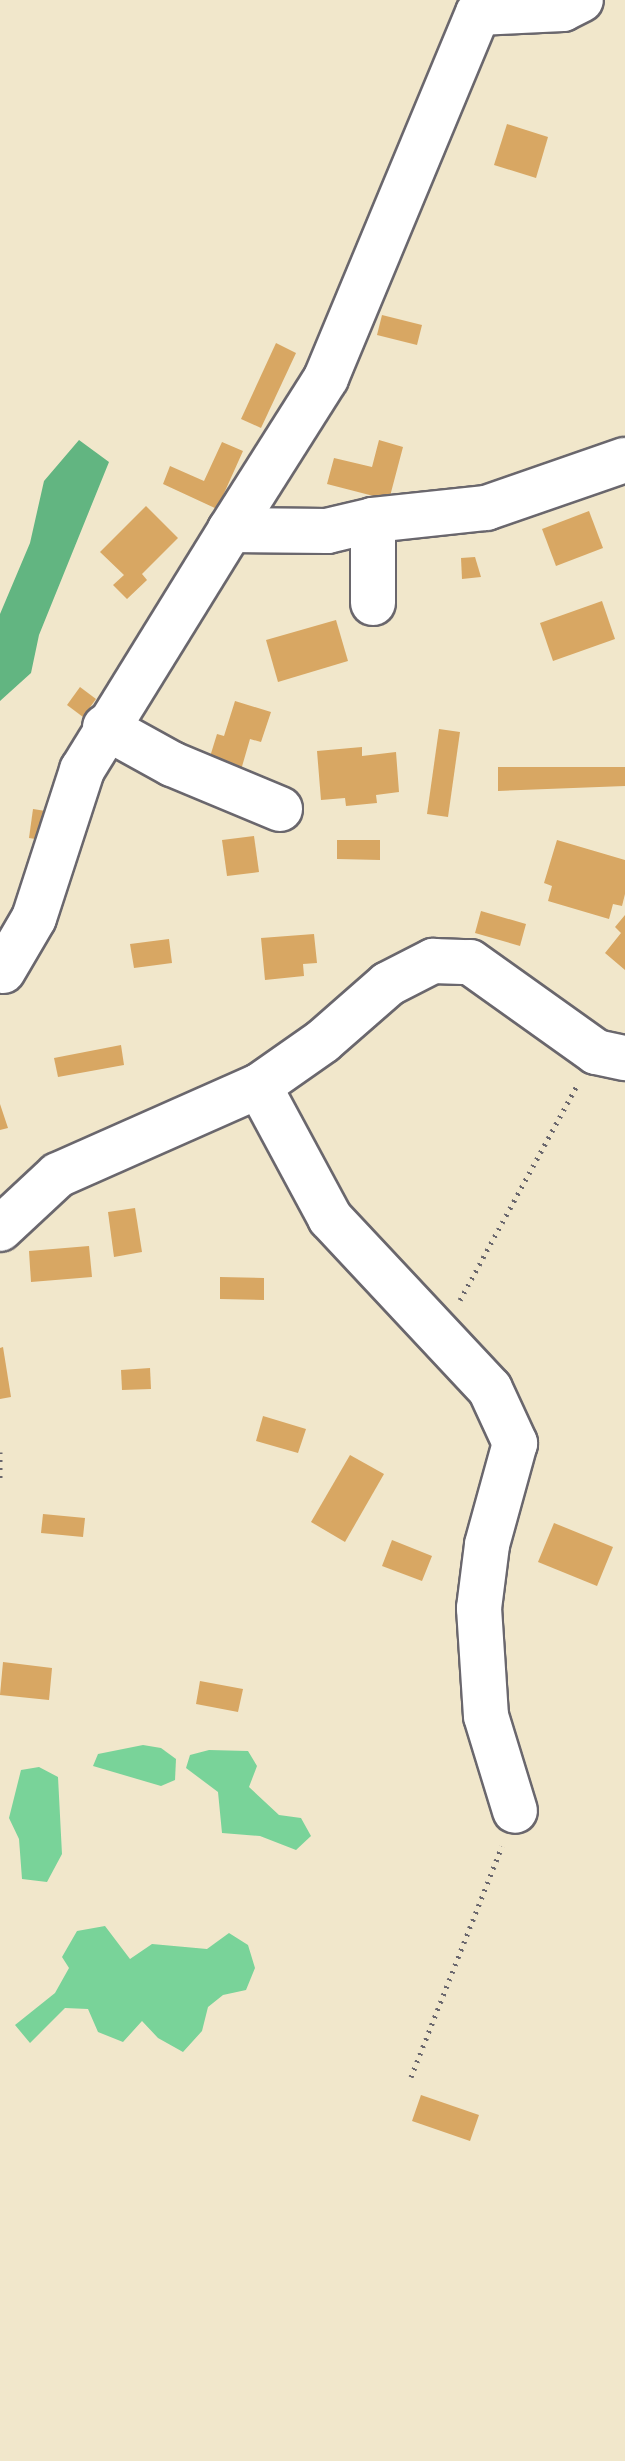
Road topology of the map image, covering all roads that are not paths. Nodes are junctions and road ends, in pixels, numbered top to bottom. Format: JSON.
{"nodes":[{"id":1,"x":581,"y":0,"type":"edge"},
{"id":2,"x":479,"y":7,"type":"edge"},
{"id":3,"x":625,"y":460,"type":"edge"},
{"id":4,"x":373,"y":520,"type":"junction"},
{"id":5,"x":230,"y":530,"type":"junction"},
{"id":6,"x":373,"y":603,"type":"dead end"},
{"id":7,"x":105,"y":727,"type":"junction"},
{"id":8,"x":280,"y":809,"type":"dead end"},
{"id":9,"x":3,"y":971,"type":"dead end"},
{"id":10,"x":610,"y":1055,"type":"edge"},
{"id":11,"x":259,"y":1086,"type":"junction"},
{"id":12,"x":0,"y":1229,"type":"edge"},
{"id":13,"x":515,"y":1811,"type":"road end"}],
"edges":[{"from":1,"to":2,"type":"street"},
{"from":2,"to":5,"type":"street"},
{"from":3,"to":4,"type":"street"},
{"from":4,"to":5,"type":"street"},
{"from":4,"to":6,"type":"street"},
{"from":5,"to":7,"type":"street"},
{"from":7,"to":8,"type":"street"},
{"from":7,"to":9,"type":"street"},
{"from":10,"to":11,"type":"street"},
{"from":11,"to":12,"type":"street"},
{"from":11,"to":13,"type":"street"}]}
